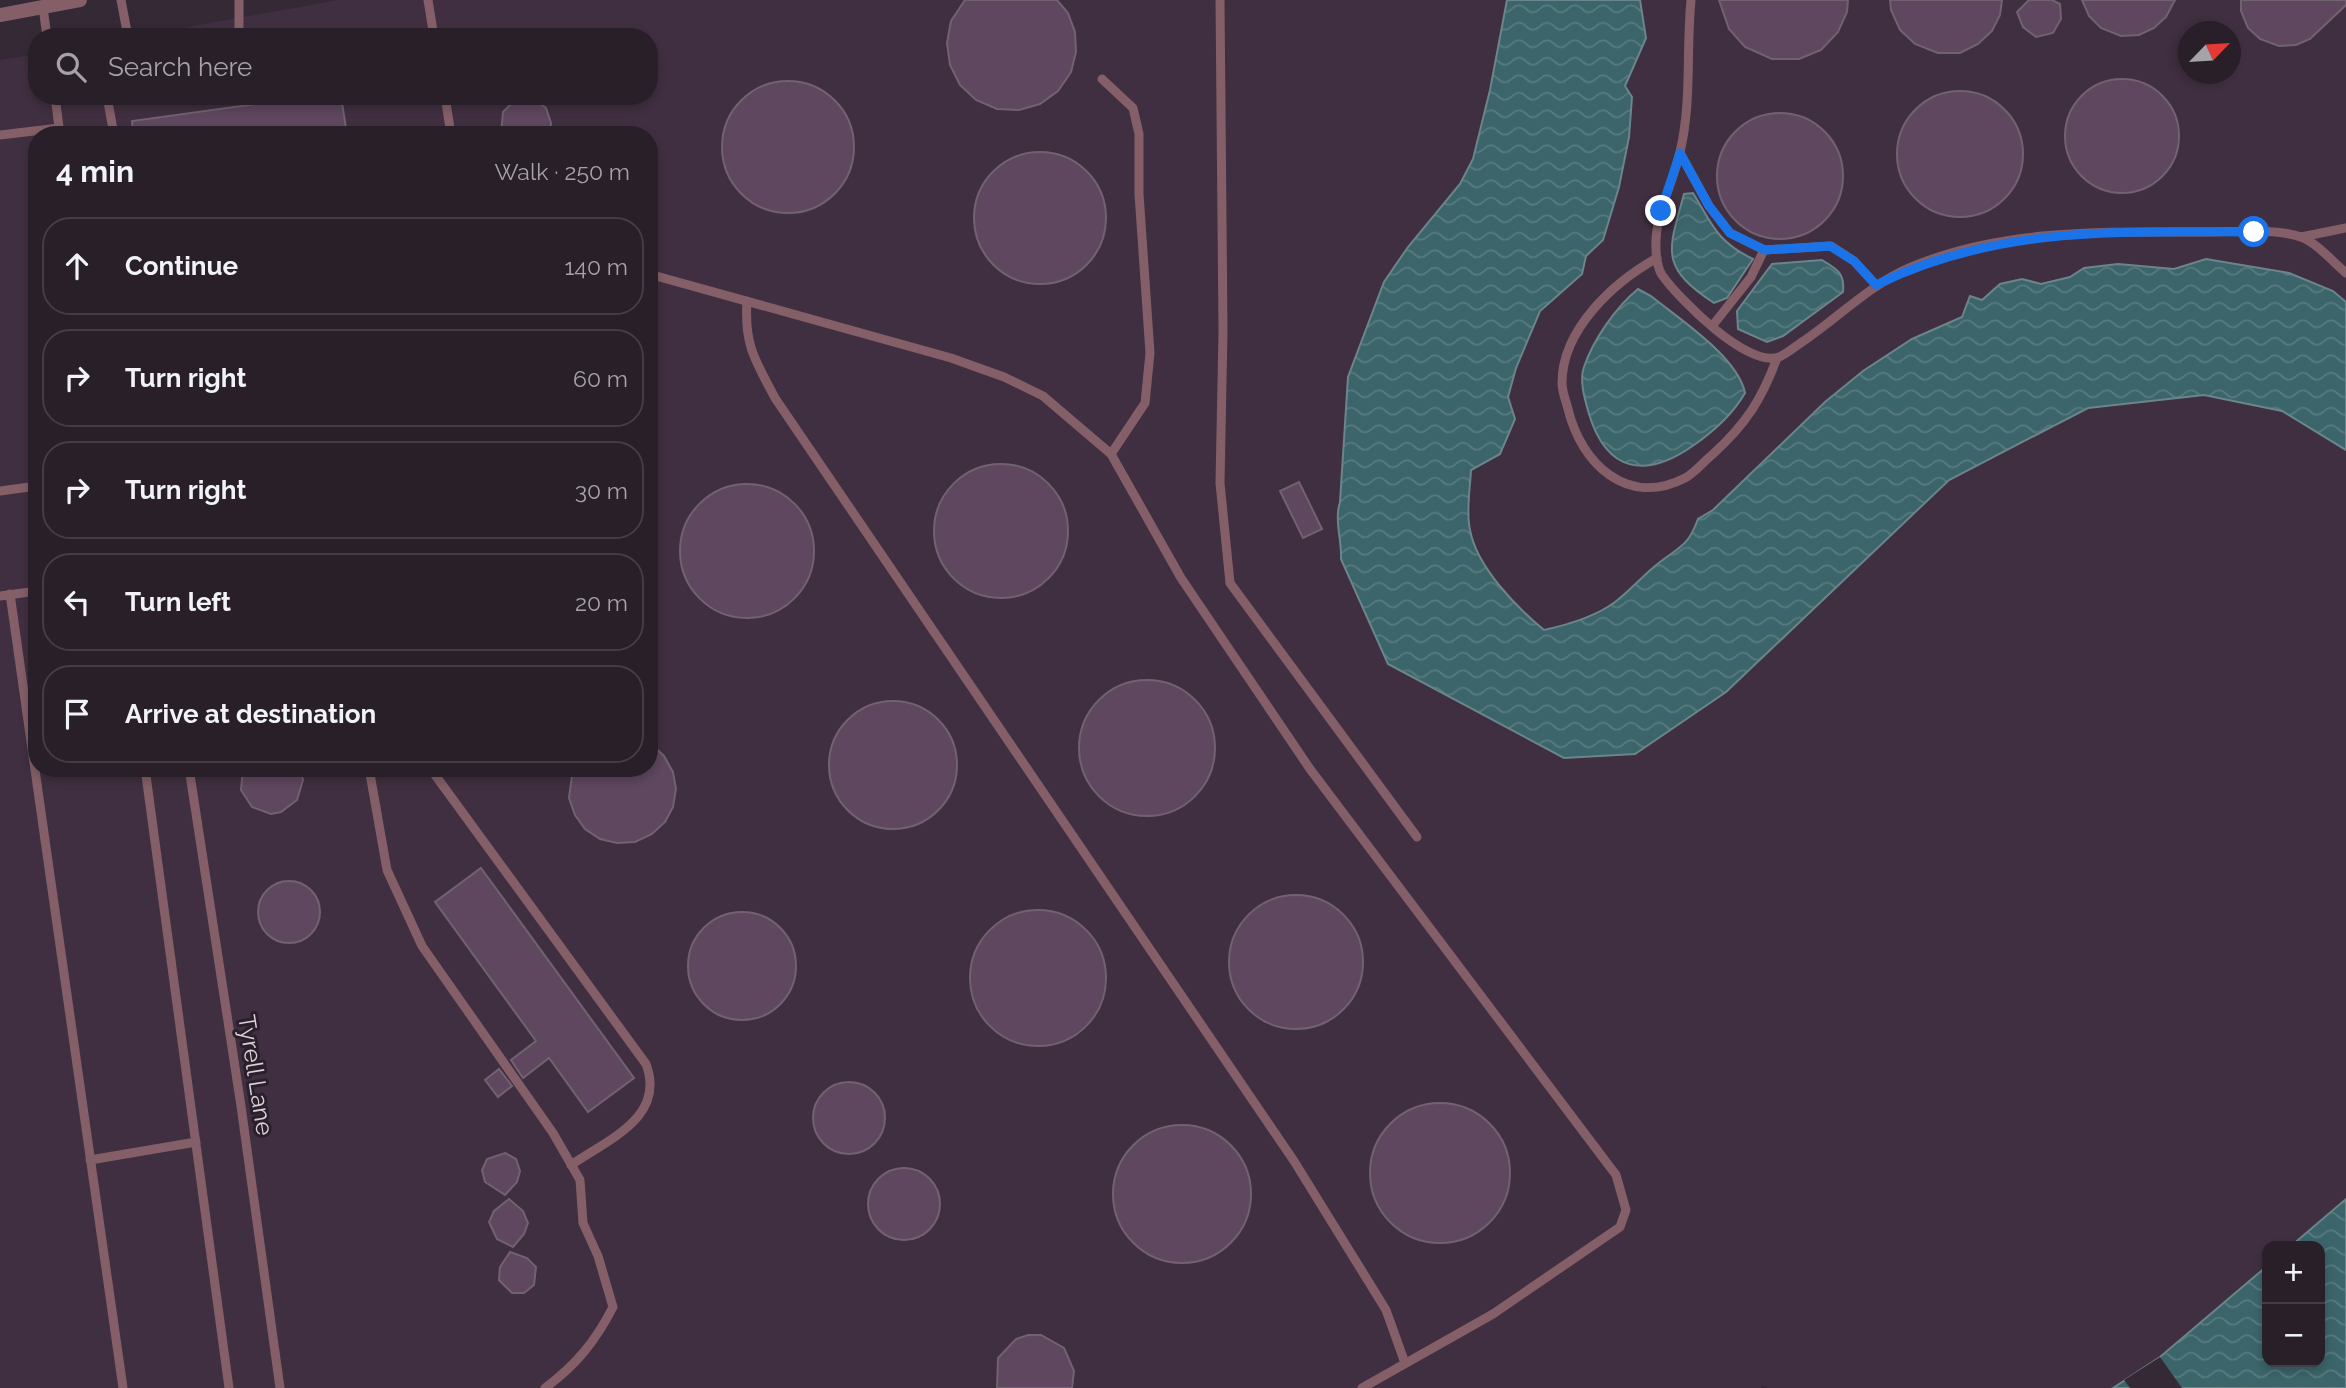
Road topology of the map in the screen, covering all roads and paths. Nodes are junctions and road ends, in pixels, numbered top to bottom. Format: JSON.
{"nodes":[{"id":1,"x":80,"y":0,"type":"edge"},
{"id":2,"x":121,"y":0,"type":"edge"},
{"id":3,"x":239,"y":0,"type":"edge"},
{"id":4,"x":428,"y":0,"type":"edge"},
{"id":5,"x":1220,"y":0,"type":"edge"},
{"id":6,"x":1691,"y":0,"type":"edge"},
{"id":7,"x":43,"y":7,"type":"junction"},
{"id":8,"x":0,"y":15,"type":"edge"},
{"id":9,"x":46,"y":28,"type":"edge"},
{"id":10,"x":126,"y":28,"type":"edge"},
{"id":11,"x":239,"y":28,"type":"edge"},
{"id":12,"x":433,"y":28,"type":"edge"},
{"id":13,"x":1102,"y":79,"type":"dead end"},
{"id":14,"x":56,"y":105,"type":"edge"},
{"id":15,"x":109,"y":105,"type":"edge"},
{"id":16,"x":446,"y":105,"type":"edge"},
{"id":17,"x":58,"y":126,"type":"edge"},
{"id":18,"x":112,"y":126,"type":"edge"},
{"id":19,"x":450,"y":126,"type":"edge"},
{"id":20,"x":28,"y":133,"type":"edge"},
{"id":21,"x":0,"y":135,"type":"edge"},
{"id":22,"x":1680,"y":153,"type":"junction"},
{"id":23,"x":2346,"y":228,"type":"edge"},
{"id":24,"x":2301,"y":237,"type":"junction"},
{"id":25,"x":1765,"y":250,"type":"junction"},
{"id":26,"x":1657,"y":258,"type":"junction"},
{"id":27,"x":2346,"y":273,"type":"edge"},
{"id":28,"x":658,"y":276,"type":"edge"},
{"id":29,"x":1876,"y":285,"type":"junction"},
{"id":30,"x":747,"y":301,"type":"junction"},
{"id":31,"x":1713,"y":325,"type":"junction"},
{"id":32,"x":1777,"y":358,"type":"junction"},
{"id":33,"x":1111,"y":454,"type":"junction"},
{"id":34,"x":28,"y":487,"type":"edge"},
{"id":35,"x":0,"y":491,"type":"edge"},
{"id":36,"x":28,"y":591,"type":"edge"},
{"id":37,"x":5,"y":595,"type":"edge"},
{"id":38,"x":28,"y":748,"type":"edge"},
{"id":39,"x":32,"y":777,"type":"edge"},
{"id":40,"x":146,"y":777,"type":"edge"},
{"id":41,"x":190,"y":777,"type":"edge"},
{"id":42,"x":371,"y":777,"type":"edge"},
{"id":43,"x":437,"y":777,"type":"edge"},
{"id":44,"x":1417,"y":837,"type":"dead end"},
{"id":45,"x":196,"y":1142,"type":"junction"},
{"id":46,"x":90,"y":1160,"type":"junction"},
{"id":47,"x":571,"y":1165,"type":"junction"},
{"id":48,"x":1405,"y":1363,"type":"junction"},
{"id":49,"x":123,"y":1388,"type":"edge"},
{"id":50,"x":229,"y":1388,"type":"edge"},
{"id":51,"x":280,"y":1388,"type":"edge"},
{"id":52,"x":545,"y":1388,"type":"edge"},
{"id":53,"x":1362,"y":1388,"type":"edge"}],
"edges":[{"from":1,"to":7,"type":"street"},
{"from":2,"to":10,"type":"lane"},
{"from":3,"to":11,"type":"lane"},
{"from":4,"to":12,"type":"lane"},
{"from":5,"to":44,"type":"lane"},
{"from":6,"to":22,"type":"lane"},
{"from":7,"to":8,"type":"street"},
{"from":7,"to":9,"type":"lane"},
{"from":13,"to":33,"type":"lane"},
{"from":14,"to":17,"type":"lane"},
{"from":15,"to":18,"type":"lane"},
{"from":16,"to":19,"type":"lane"},
{"from":20,"to":21,"type":"lane"},
{"from":22,"to":25,"type":"lane"},
{"from":22,"to":26,"type":"lane"},
{"from":23,"to":24,"type":"lane"},
{"from":24,"to":27,"type":"lane"},
{"from":24,"to":29,"type":"lane"},
{"from":25,"to":29,"type":"lane"},
{"from":25,"to":31,"type":"lane"},
{"from":26,"to":31,"type":"lane"},
{"from":26,"to":32,"type":"lane"},
{"from":28,"to":30,"type":"lane"},
{"from":29,"to":32,"type":"lane"},
{"from":30,"to":33,"type":"lane"},
{"from":30,"to":48,"type":"lane"},
{"from":31,"to":32,"type":"lane"},
{"from":33,"to":48,"type":"lane"},
{"from":34,"to":35,"type":"lane"},
{"from":36,"to":37,"type":"lane"},
{"from":37,"to":38,"type":"lane"},
{"from":39,"to":46,"type":"lane"},
{"from":40,"to":45,"type":"lane"},
{"from":41,"to":51,"type":"lane","name":"Tyrell Lane"},
{"from":42,"to":47,"type":"lane"},
{"from":43,"to":47,"type":"lane"},
{"from":45,"to":46,"type":"lane"},
{"from":45,"to":50,"type":"lane"},
{"from":46,"to":49,"type":"lane"},
{"from":47,"to":52,"type":"lane"},
{"from":48,"to":53,"type":"lane"}]}
